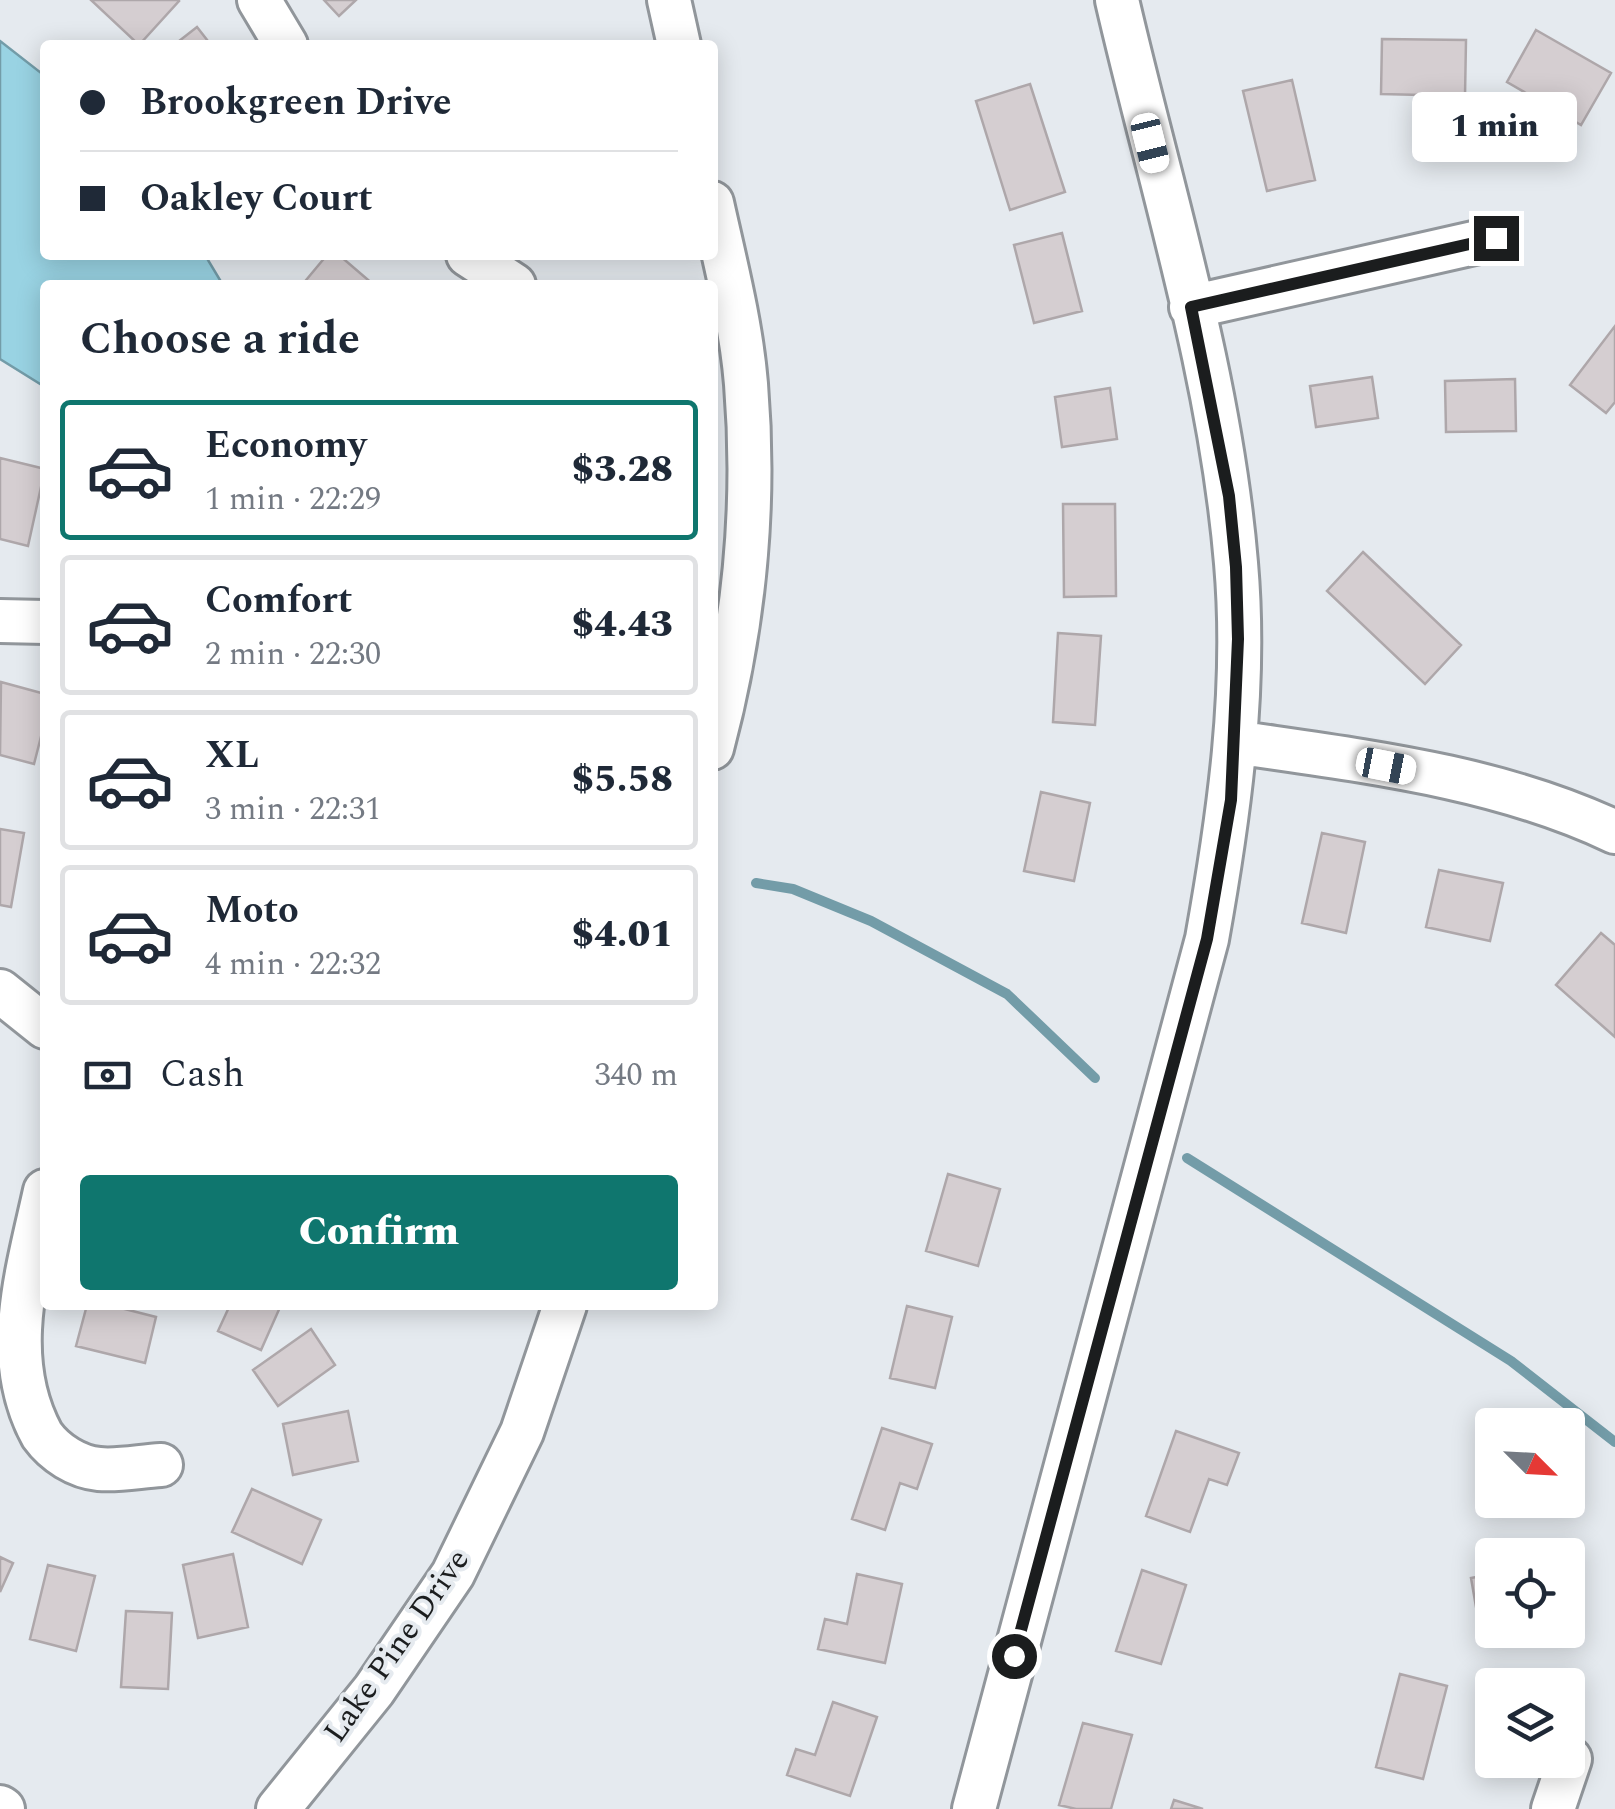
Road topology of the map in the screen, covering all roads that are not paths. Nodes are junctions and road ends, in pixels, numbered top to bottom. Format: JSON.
{"nodes":[{"id":1,"x":259,"y":0,"type":"edge"},
{"id":2,"x":669,"y":0,"type":"edge"},
{"id":3,"x":1117,"y":0,"type":"edge"},
{"id":4,"x":283,"y":40,"type":"edge"},
{"id":5,"x":678,"y":40,"type":"edge"},
{"id":6,"x":718,"y":230,"type":"edge"},
{"id":7,"x":1496,"y":238,"type":"dead end"},
{"id":8,"x":476,"y":260,"type":"edge"},
{"id":9,"x":506,"y":280,"type":"edge"},
{"id":10,"x":1191,"y":307,"type":"junction"},
{"id":11,"x":0,"y":621,"type":"edge"},
{"id":12,"x":40,"y":622,"type":"edge"},
{"id":13,"x":718,"y":720,"type":"edge"},
{"id":14,"x":1235,"y":742,"type":"junction"},
{"id":15,"x":1615,"y":832,"type":"edge"},
{"id":16,"x":0,"y":991,"type":"edge"},
{"id":17,"x":40,"y":1023,"type":"edge"},
{"id":18,"x":40,"y":1213,"type":"edge"},
{"id":19,"x":563,"y":1310,"type":"edge"},
{"id":20,"x":160,"y":1465,"type":"dead end"},
{"id":21,"x":1564,"y":1778,"type":"edge"},
{"id":22,"x":278,"y":1809,"type":"edge"},
{"id":23,"x":974,"y":1809,"type":"edge"},
{"id":24,"x":1553,"y":1809,"type":"edge"}],
"edges":[{"from":1,"to":4,"type":"street"},
{"from":2,"to":5,"type":"street"},
{"from":3,"to":10,"type":"street"},
{"from":6,"to":13,"type":"street"},
{"from":7,"to":10,"type":"street"},
{"from":8,"to":9,"type":"street"},
{"from":10,"to":14,"type":"street"},
{"from":11,"to":12,"type":"street"},
{"from":14,"to":15,"type":"street"},
{"from":14,"to":23,"type":"street"},
{"from":16,"to":17,"type":"street"},
{"from":18,"to":20,"type":"street"},
{"from":19,"to":22,"type":"street","name":"Lake Pine Drive"},
{"from":21,"to":24,"type":"street"}]}
